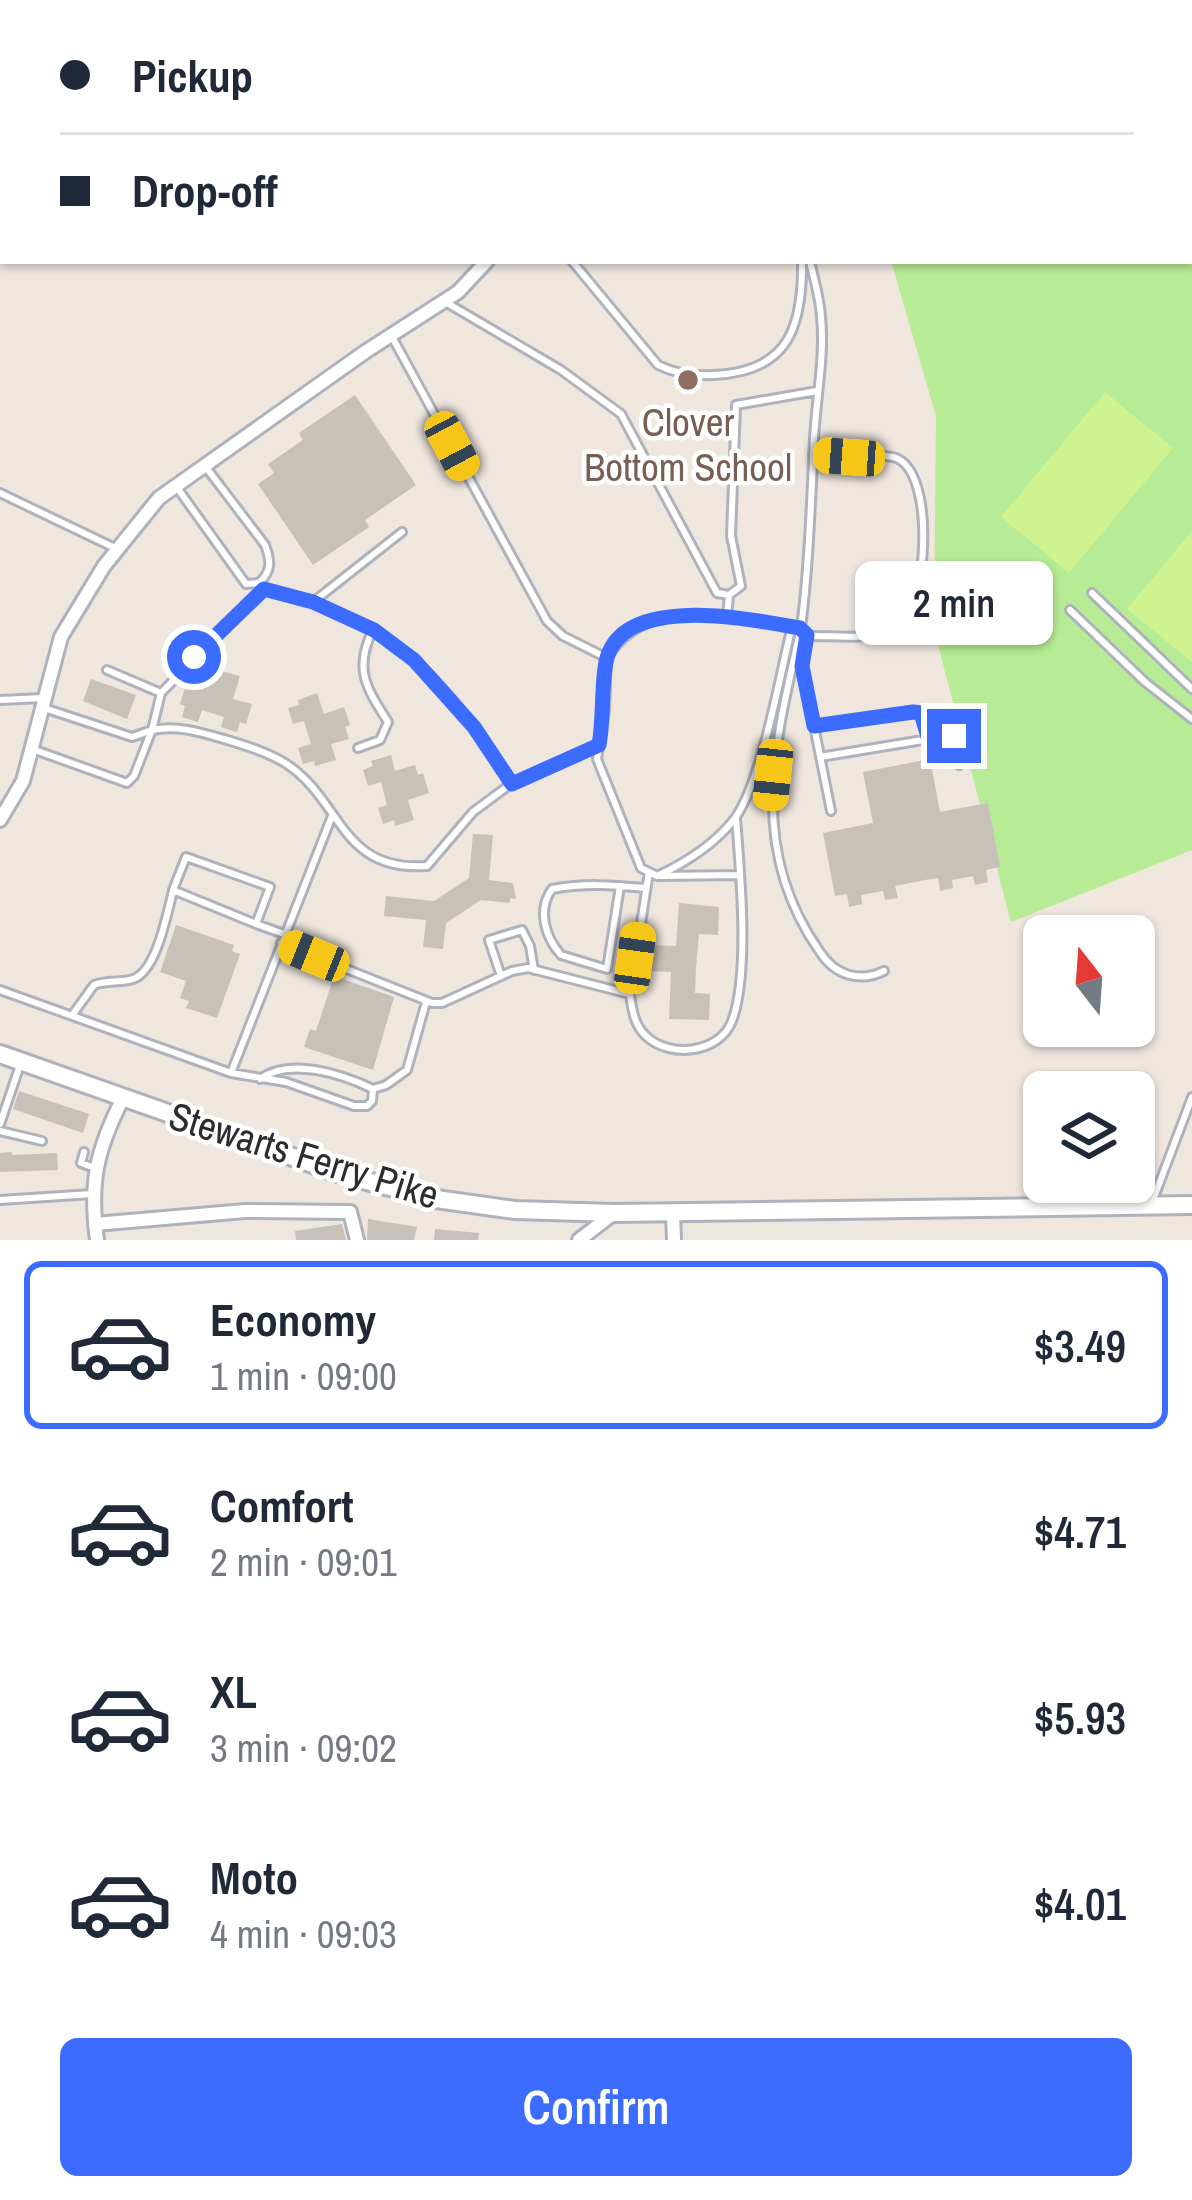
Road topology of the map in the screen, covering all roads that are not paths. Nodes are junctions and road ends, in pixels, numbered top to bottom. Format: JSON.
{"nodes":[{"id":1,"x":484,"y":264,"type":"edge"},
{"id":2,"x":574,"y":264,"type":"edge"},
{"id":3,"x":806,"y":264,"type":"edge"},
{"id":4,"x":807,"y":264,"type":"edge"},
{"id":5,"x":444,"y":301,"type":"junction"},
{"id":6,"x":392,"y":335,"type":"junction"},
{"id":7,"x":817,"y":391,"type":"junction"},
{"id":8,"x":813,"y":454,"type":"junction"},
{"id":9,"x":205,"y":466,"type":"junction"},
{"id":10,"x":176,"y":486,"type":"junction"},
{"id":11,"x":0,"y":493,"type":"edge"},
{"id":12,"x":402,"y":532,"type":"dead end"},
{"id":13,"x":117,"y":549,"type":"junction"},
{"id":14,"x":261,"y":586,"type":"junction"},
{"id":15,"x":1092,"y":593,"type":"dead end"},
{"id":16,"x":729,"y":595,"type":"junction"},
{"id":17,"x":313,"y":602,"type":"junction"},
{"id":18,"x":1070,"y":610,"type":"dead end"},
{"id":19,"x":727,"y":617,"type":"junction"},
{"id":20,"x":796,"y":627,"type":"junction"},
{"id":21,"x":374,"y":630,"type":"junction"},
{"id":22,"x":807,"y":635,"type":"junction"},
{"id":23,"x":607,"y":658,"type":"junction"},
{"id":24,"x":107,"y":670,"type":"dead end"},
{"id":25,"x":1192,"y":689,"type":"edge"},
{"id":26,"x":160,"y":693,"type":"junction"},
{"id":27,"x":0,"y":700,"type":"edge"},
{"id":28,"x":45,"y":703,"type":"junction"},
{"id":29,"x":1192,"y":719,"type":"edge"},
{"id":30,"x":814,"y":726,"type":"junction"},
{"id":31,"x":152,"y":730,"type":"junction"},
{"id":32,"x":929,"y":740,"type":"junction"},
{"id":33,"x":599,"y":745,"type":"junction"},
{"id":34,"x":358,"y":748,"type":"dead end"},
{"id":35,"x":33,"y":750,"type":"junction"},
{"id":36,"x":820,"y":757,"type":"junction"},
{"id":37,"x":958,"y":765,"type":"dead end"},
{"id":38,"x":512,"y":784,"type":"junction"},
{"id":39,"x":831,"y":812,"type":"dead end"},
{"id":40,"x":332,"y":815,"type":"junction"},
{"id":41,"x":736,"y":818,"type":"junction"},
{"id":42,"x":0,"y":820,"type":"edge"},
{"id":43,"x":653,"y":874,"type":"junction"},
{"id":44,"x":740,"y":875,"type":"junction"},
{"id":45,"x":620,"y":886,"type":"junction"},
{"id":46,"x":645,"y":888,"type":"junction"},
{"id":47,"x":173,"y":890,"type":"junction"},
{"id":48,"x":256,"y":924,"type":"junction"},
{"id":49,"x":282,"y":939,"type":"junction"},
{"id":50,"x":534,"y":970,"type":"junction"},
{"id":51,"x":884,"y":970,"type":"dead end"},
{"id":52,"x":501,"y":976,"type":"junction"},
{"id":53,"x":0,"y":990,"type":"edge"},
{"id":54,"x":630,"y":994,"type":"junction"},
{"id":55,"x":426,"y":1001,"type":"junction"},
{"id":56,"x":73,"y":1014,"type":"junction"},
{"id":57,"x":0,"y":1054,"type":"edge"},
{"id":58,"x":22,"y":1062,"type":"junction"},
{"id":59,"x":231,"y":1072,"type":"junction"},
{"id":60,"x":260,"y":1079,"type":"junction"},
{"id":61,"x":373,"y":1089,"type":"junction"},
{"id":62,"x":1192,"y":1097,"type":"edge"},
{"id":63,"x":123,"y":1098,"type":"junction"},
{"id":64,"x":0,"y":1127,"type":"edge"},
{"id":65,"x":41,"y":1141,"type":"dead end"},
{"id":66,"x":85,"y":1152,"type":"dead end"},
{"id":67,"x":96,"y":1168,"type":"junction"},
{"id":68,"x":94,"y":1194,"type":"junction"},
{"id":69,"x":0,"y":1200,"type":"edge"},
{"id":70,"x":1151,"y":1205,"type":"junction"},
{"id":71,"x":1192,"y":1205,"type":"edge"},
{"id":72,"x":673,"y":1212,"type":"junction"},
{"id":73,"x":614,"y":1213,"type":"junction"},
{"id":74,"x":95,"y":1224,"type":"junction"},
{"id":75,"x":97,"y":1240,"type":"edge"},
{"id":76,"x":357,"y":1240,"type":"edge"},
{"id":77,"x":579,"y":1240,"type":"edge"},
{"id":78,"x":674,"y":1240,"type":"edge"}],
"edges":[{"from":1,"to":5,"type":"street"},
{"from":2,"to":3,"type":"lane"},
{"from":4,"to":7,"type":"lane"},
{"from":5,"to":6,"type":"street"},
{"from":5,"to":16,"type":"lane"},
{"from":6,"to":9,"type":"street"},
{"from":6,"to":23,"type":"lane"},
{"from":7,"to":8,"type":"lane"},
{"from":7,"to":16,"type":"lane"},
{"from":8,"to":20,"type":"lane"},
{"from":8,"to":22,"type":"lane"},
{"from":9,"to":10,"type":"street"},
{"from":9,"to":14,"type":"lane"},
{"from":10,"to":13,"type":"street"},
{"from":10,"to":14,"type":"lane"},
{"from":11,"to":13,"type":"lane"},
{"from":12,"to":17,"type":"lane"},
{"from":13,"to":28,"type":"street"},
{"from":14,"to":17,"type":"lane"},
{"from":14,"to":26,"type":"lane"},
{"from":15,"to":25,"type":"lane"},
{"from":16,"to":19,"type":"lane"},
{"from":17,"to":21,"type":"lane"},
{"from":18,"to":29,"type":"lane"},
{"from":19,"to":20,"type":"lane"},
{"from":19,"to":23,"type":"lane"},
{"from":20,"to":22,"type":"lane"},
{"from":20,"to":41,"type":"lane"},
{"from":20,"to":51,"type":"lane"},
{"from":21,"to":34,"type":"lane"},
{"from":21,"to":38,"type":"lane"},
{"from":22,"to":30,"type":"lane"},
{"from":23,"to":33,"type":"lane"},
{"from":24,"to":26,"type":"lane"},
{"from":26,"to":31,"type":"lane"},
{"from":27,"to":28,"type":"lane"},
{"from":28,"to":31,"type":"lane"},
{"from":28,"to":35,"type":"street"},
{"from":30,"to":32,"type":"lane"},
{"from":30,"to":36,"type":"lane"},
{"from":31,"to":35,"type":"lane"},
{"from":31,"to":40,"type":"lane"},
{"from":32,"to":36,"type":"lane"},
{"from":32,"to":37,"type":"lane"},
{"from":33,"to":38,"type":"lane"},
{"from":33,"to":43,"type":"lane"},
{"from":35,"to":42,"type":"street"},
{"from":36,"to":39,"type":"lane"},
{"from":38,"to":40,"type":"lane"},
{"from":40,"to":49,"type":"lane"},
{"from":41,"to":43,"type":"lane"},
{"from":41,"to":44,"type":"lane"},
{"from":43,"to":44,"type":"lane"},
{"from":43,"to":46,"type":"lane"},
{"from":44,"to":54,"type":"lane"},
{"from":45,"to":45,"type":"lane"},
{"from":45,"to":46,"type":"lane"},
{"from":46,"to":54,"type":"lane"},
{"from":47,"to":48,"type":"lane"},
{"from":47,"to":48,"type":"lane"},
{"from":47,"to":56,"type":"lane"},
{"from":48,"to":49,"type":"lane"},
{"from":49,"to":55,"type":"lane"},
{"from":49,"to":59,"type":"lane"},
{"from":50,"to":52,"type":"lane"},
{"from":50,"to":52,"type":"lane"},
{"from":50,"to":54,"type":"lane"},
{"from":52,"to":55,"type":"lane"},
{"from":53,"to":56,"type":"lane"},
{"from":55,"to":61,"type":"lane"},
{"from":56,"to":59,"type":"lane"},
{"from":57,"to":58,"type":"main road","name":"Stewarts Ferry Pike"},
{"from":58,"to":63,"type":"main road","name":"Stewarts Ferry Pike"},
{"from":58,"to":64,"type":"lane"},
{"from":59,"to":60,"type":"lane"},
{"from":60,"to":61,"type":"lane"},
{"from":60,"to":61,"type":"lane"},
{"from":62,"to":70,"type":"lane"},
{"from":63,"to":67,"type":"street"},
{"from":63,"to":73,"type":"main road","name":"Stewarts Ferry Pike"},
{"from":64,"to":65,"type":"lane"},
{"from":66,"to":67,"type":"lane"},
{"from":67,"to":68,"type":"street"},
{"from":68,"to":69,"type":"lane"},
{"from":68,"to":74,"type":"street"},
{"from":70,"to":71,"type":"main road","name":"Stewarts Ferry Pike"},
{"from":70,"to":72,"type":"main road","name":"Stewarts Ferry Pike"},
{"from":72,"to":73,"type":"main road","name":"Stewarts Ferry Pike"},
{"from":72,"to":78,"type":"street"},
{"from":73,"to":77,"type":"street"},
{"from":74,"to":75,"type":"street"},
{"from":74,"to":76,"type":"street"}]}
